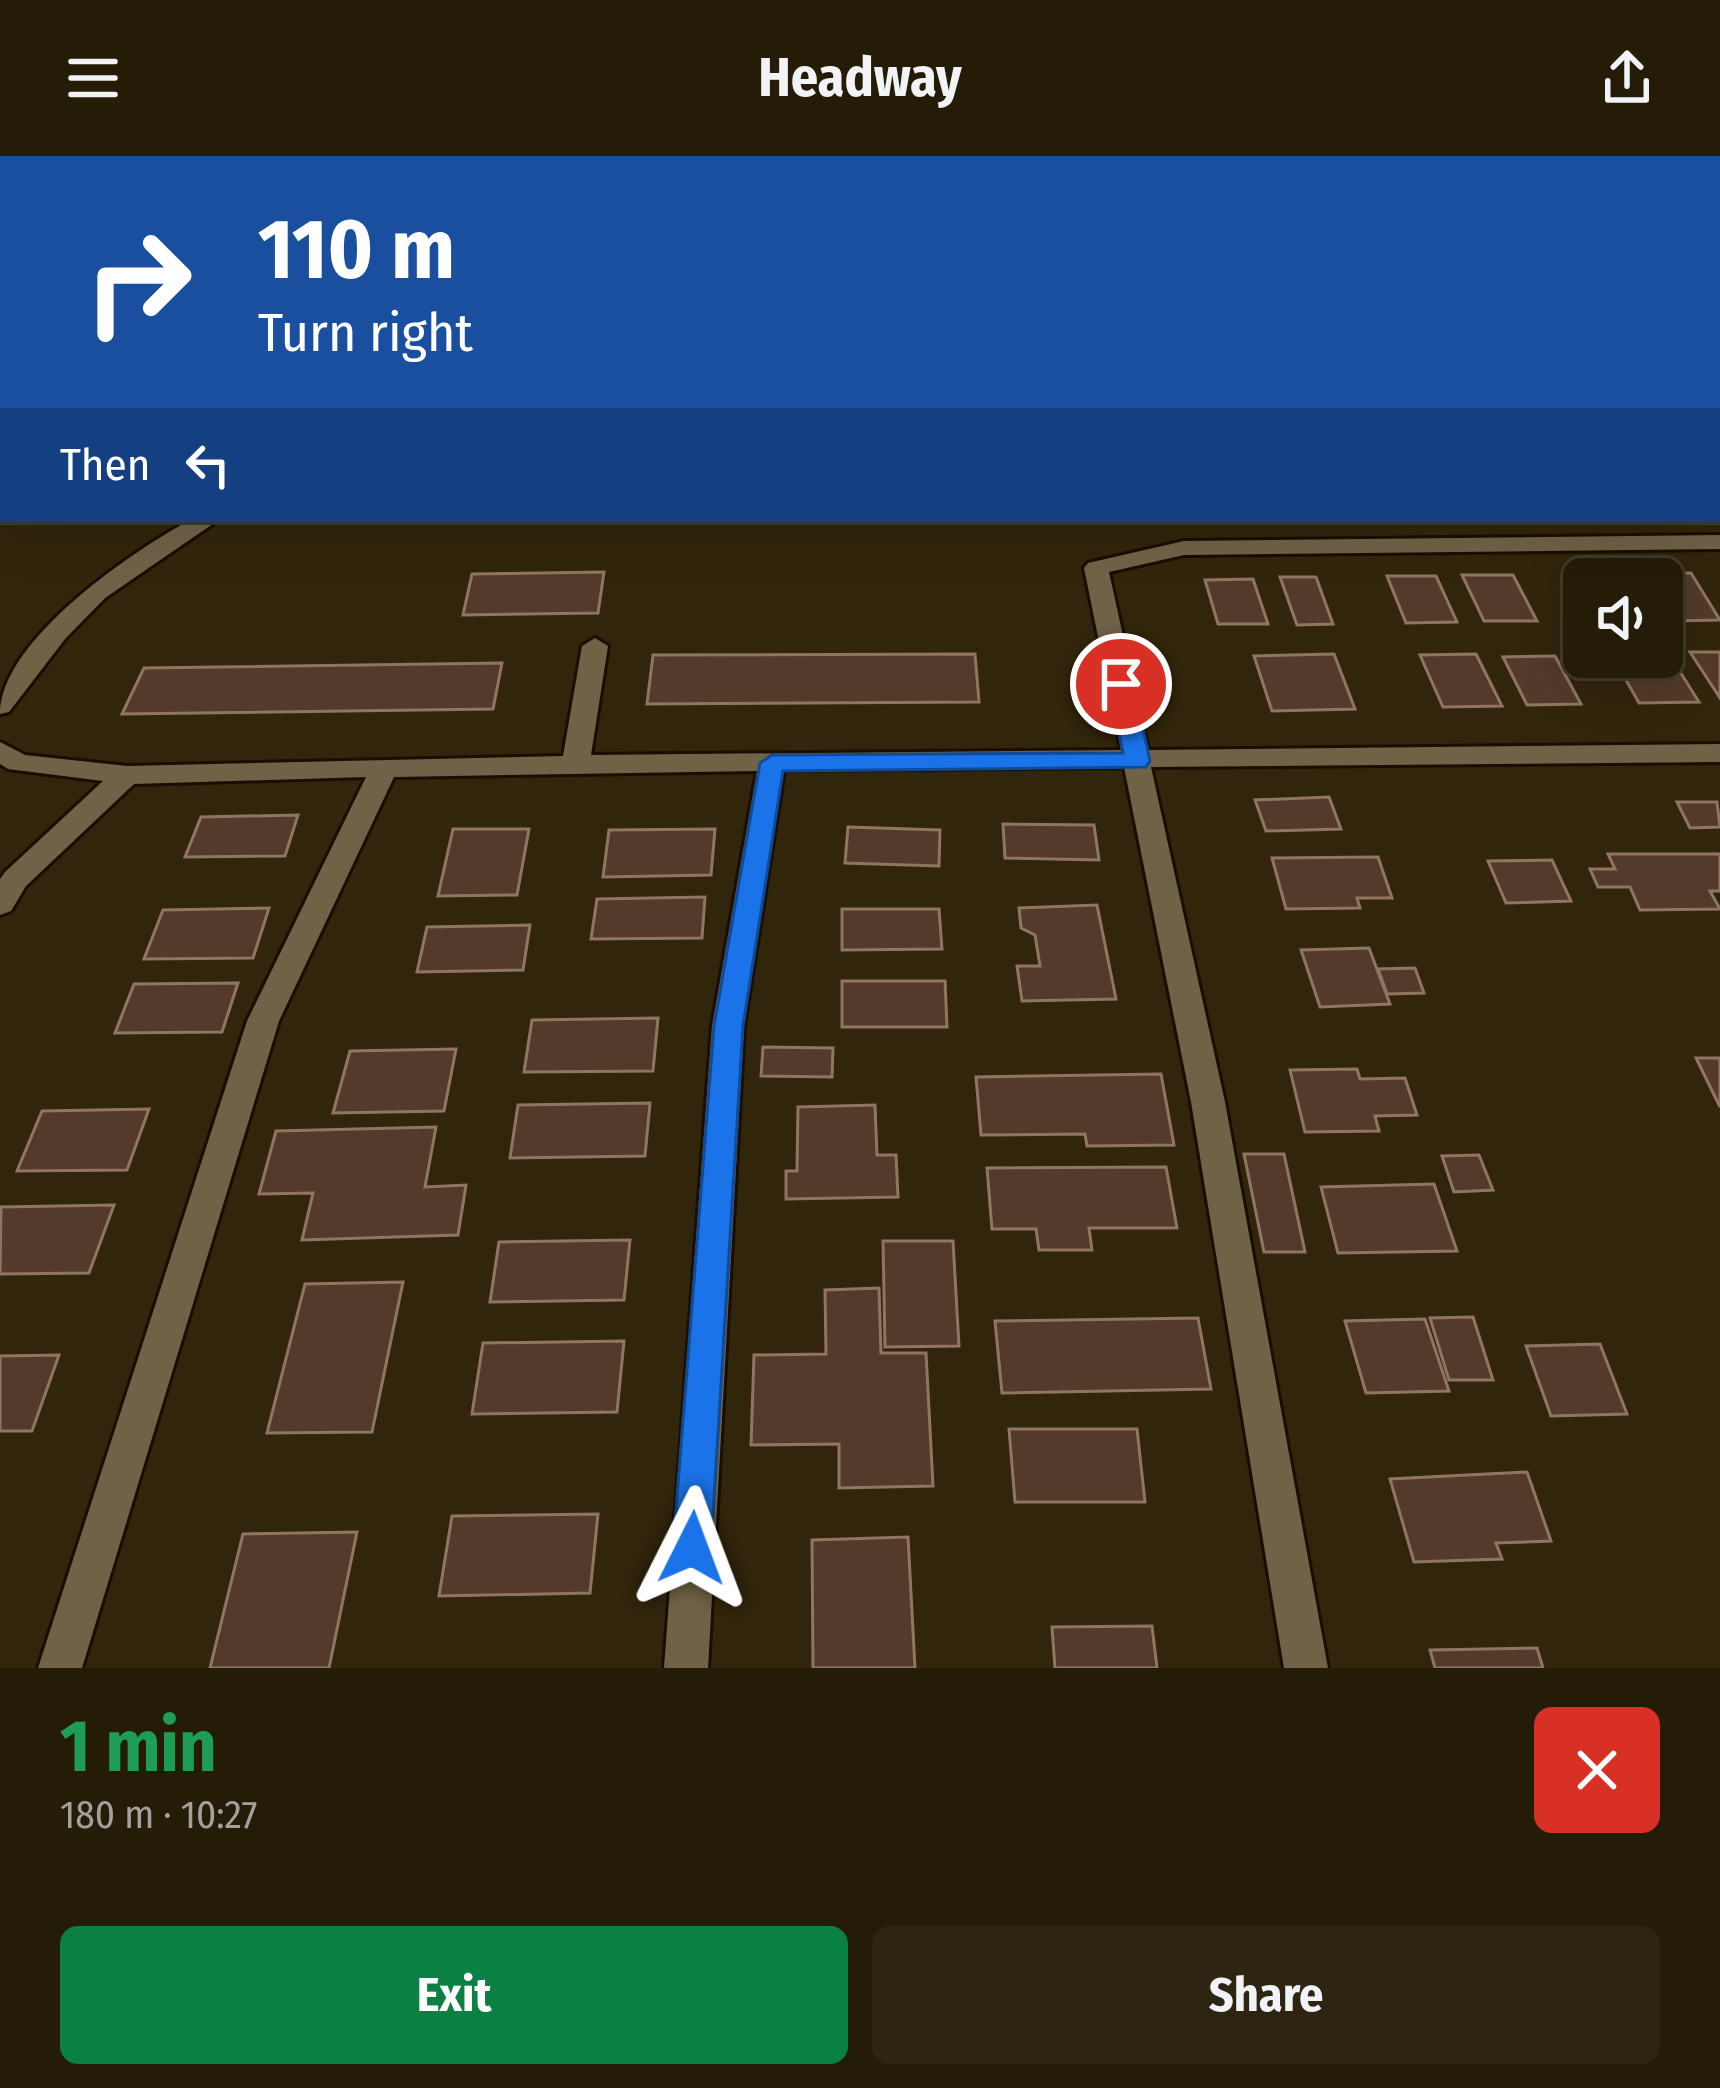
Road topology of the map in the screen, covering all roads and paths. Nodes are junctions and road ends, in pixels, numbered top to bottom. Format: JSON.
{"nodes":[{"id":1,"x":203,"y":522,"type":"edge"},
{"id":2,"x":1720,"y":542,"type":"edge"},
{"id":3,"x":595,"y":646,"type":"dead end"},
{"id":4,"x":0,"y":706,"type":"edge"},
{"id":5,"x":0,"y":751,"type":"edge"},
{"id":6,"x":1720,"y":753,"type":"edge"},
{"id":7,"x":1137,"y":761,"type":"junction"},
{"id":8,"x":576,"y":762,"type":"junction"},
{"id":9,"x":772,"y":763,"type":"junction"},
{"id":10,"x":385,"y":767,"type":"junction"},
{"id":11,"x":127,"y":776,"type":"junction"},
{"id":12,"x":0,"y":904,"type":"edge"},
{"id":13,"x":60,"y":1668,"type":"edge"},
{"id":14,"x":686,"y":1668,"type":"edge"},
{"id":15,"x":1306,"y":1668,"type":"edge"}],
"edges":[{"from":1,"to":4,"type":"street"},
{"from":2,"to":7,"type":"street"},
{"from":3,"to":8,"type":"street"},
{"from":5,"to":11,"type":"street"},
{"from":6,"to":7,"type":"street"},
{"from":7,"to":9,"type":"street"},
{"from":7,"to":15,"type":"street"},
{"from":8,"to":9,"type":"street"},
{"from":8,"to":10,"type":"street"},
{"from":9,"to":14,"type":"street"},
{"from":10,"to":11,"type":"street"},
{"from":10,"to":13,"type":"street"},
{"from":11,"to":12,"type":"street"}]}
